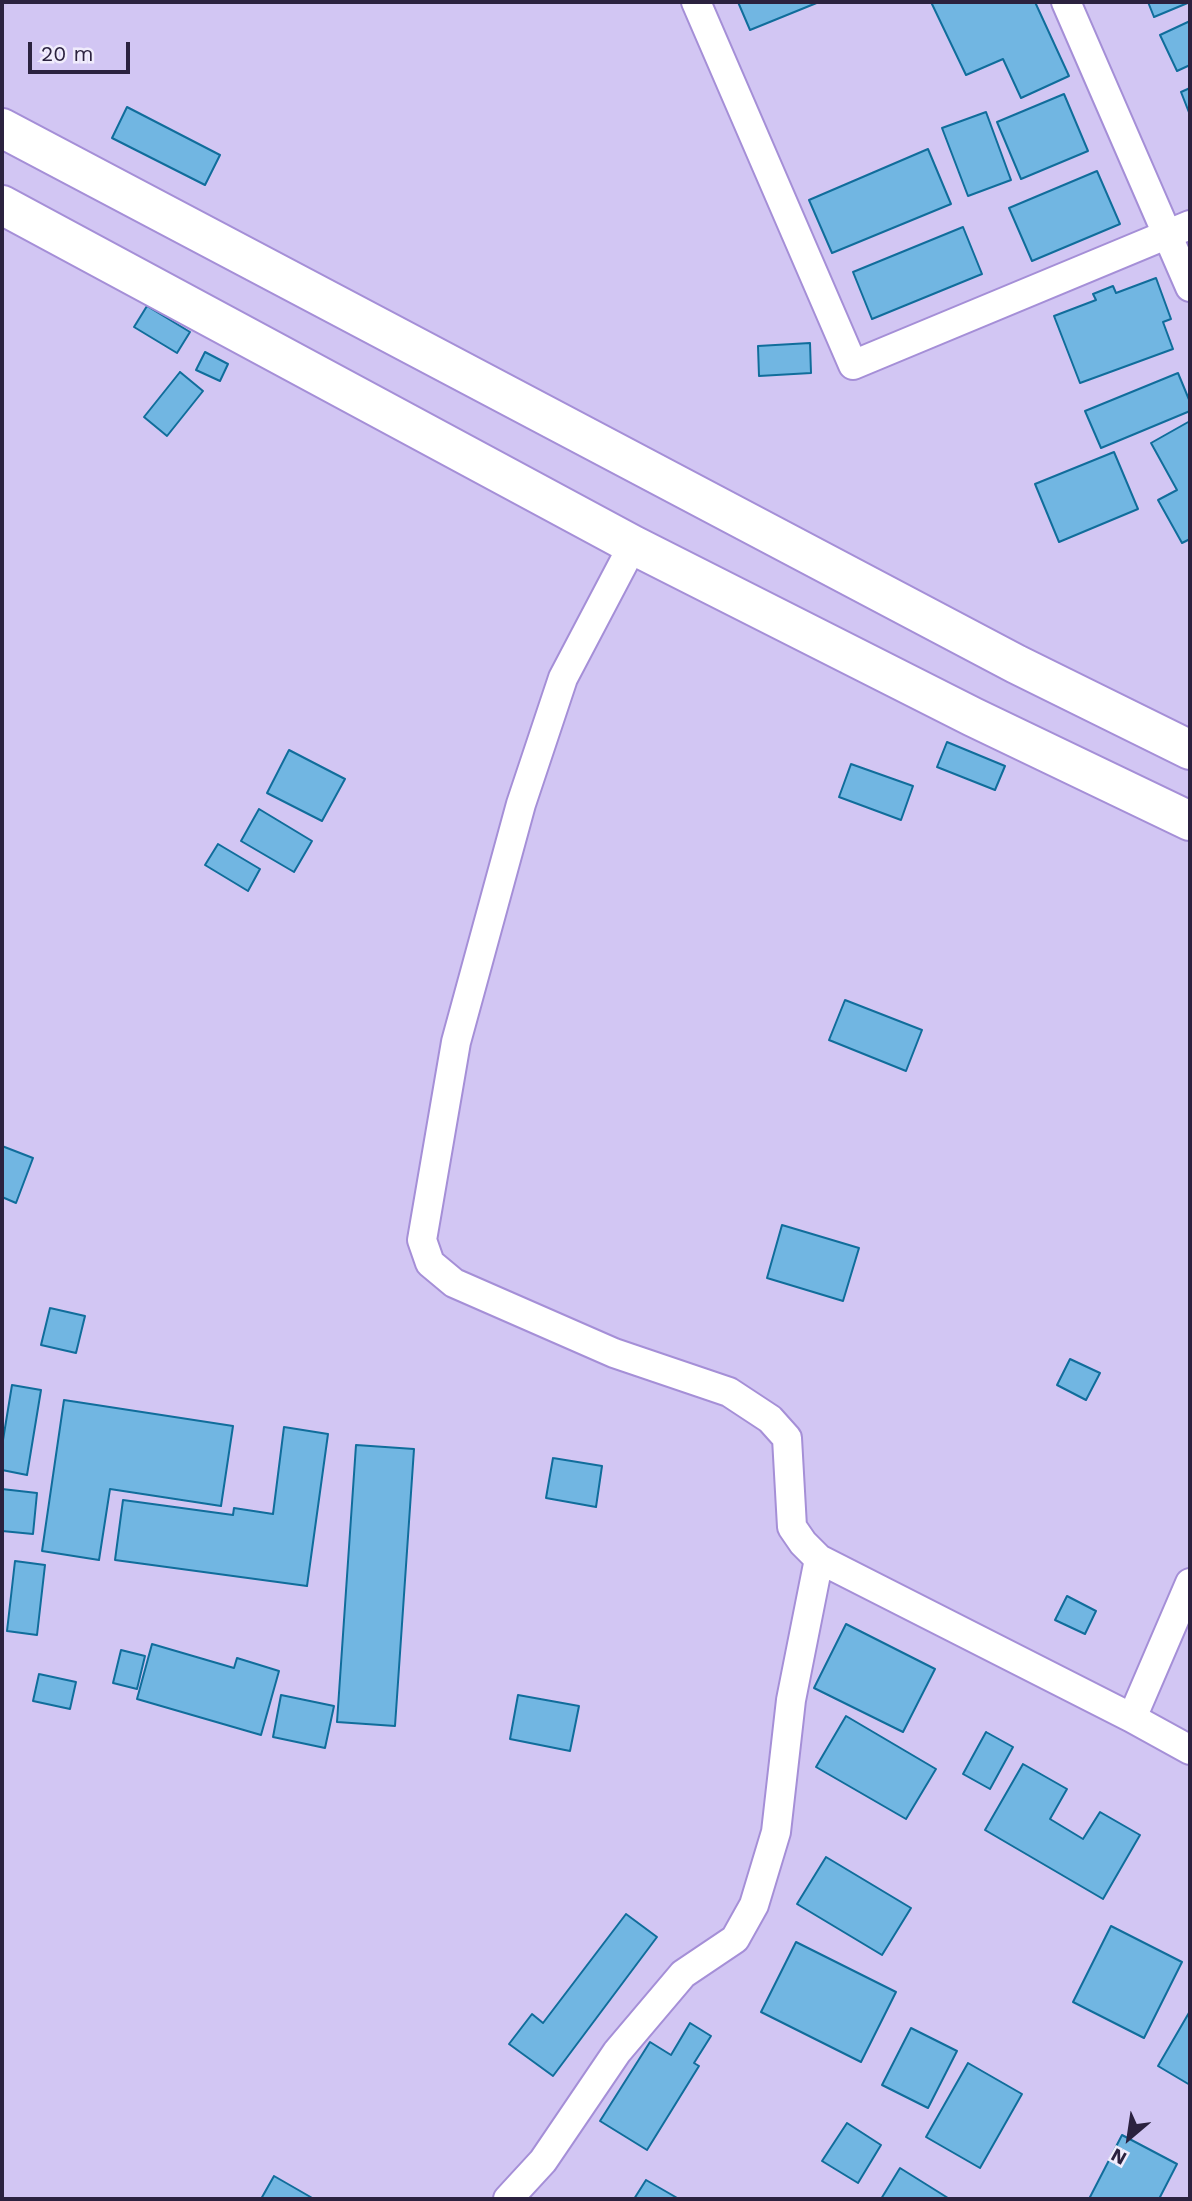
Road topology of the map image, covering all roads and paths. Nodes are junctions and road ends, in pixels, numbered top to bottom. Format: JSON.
{"nodes":[{"id":1,"x":696,"y":2,"type":"edge"},
{"id":2,"x":1066,"y":2,"type":"edge"},
{"id":3,"x":2,"y":128,"type":"edge"},
{"id":4,"x":2,"y":205,"type":"edge"},
{"id":5,"x":1179,"y":230,"type":"edge"},
{"id":6,"x":1190,"y":287,"type":"edge"},
{"id":7,"x":633,"y":545,"type":"junction"},
{"id":8,"x":1190,"y":750,"type":"edge"},
{"id":9,"x":1190,"y":821,"type":"edge"},
{"id":10,"x":819,"y":1559,"type":"junction"},
{"id":11,"x":1190,"y":1583,"type":"edge"},
{"id":12,"x":1132,"y":1718,"type":"junction"},
{"id":13,"x":1190,"y":1750,"type":"edge"},
{"id":14,"x":508,"y":2199,"type":"edge"}],
"edges":[{"from":1,"to":5,"type":"street"},
{"from":2,"to":5,"type":"street"},
{"from":3,"to":8,"type":"highway"},
{"from":4,"to":7,"type":"highway"},
{"from":5,"to":6,"type":"street"},
{"from":7,"to":9,"type":"highway"},
{"from":7,"to":10,"type":"street"},
{"from":10,"to":12,"type":"street"},
{"from":10,"to":14,"type":"street"},
{"from":11,"to":12,"type":"street"},
{"from":12,"to":13,"type":"street"}]}
